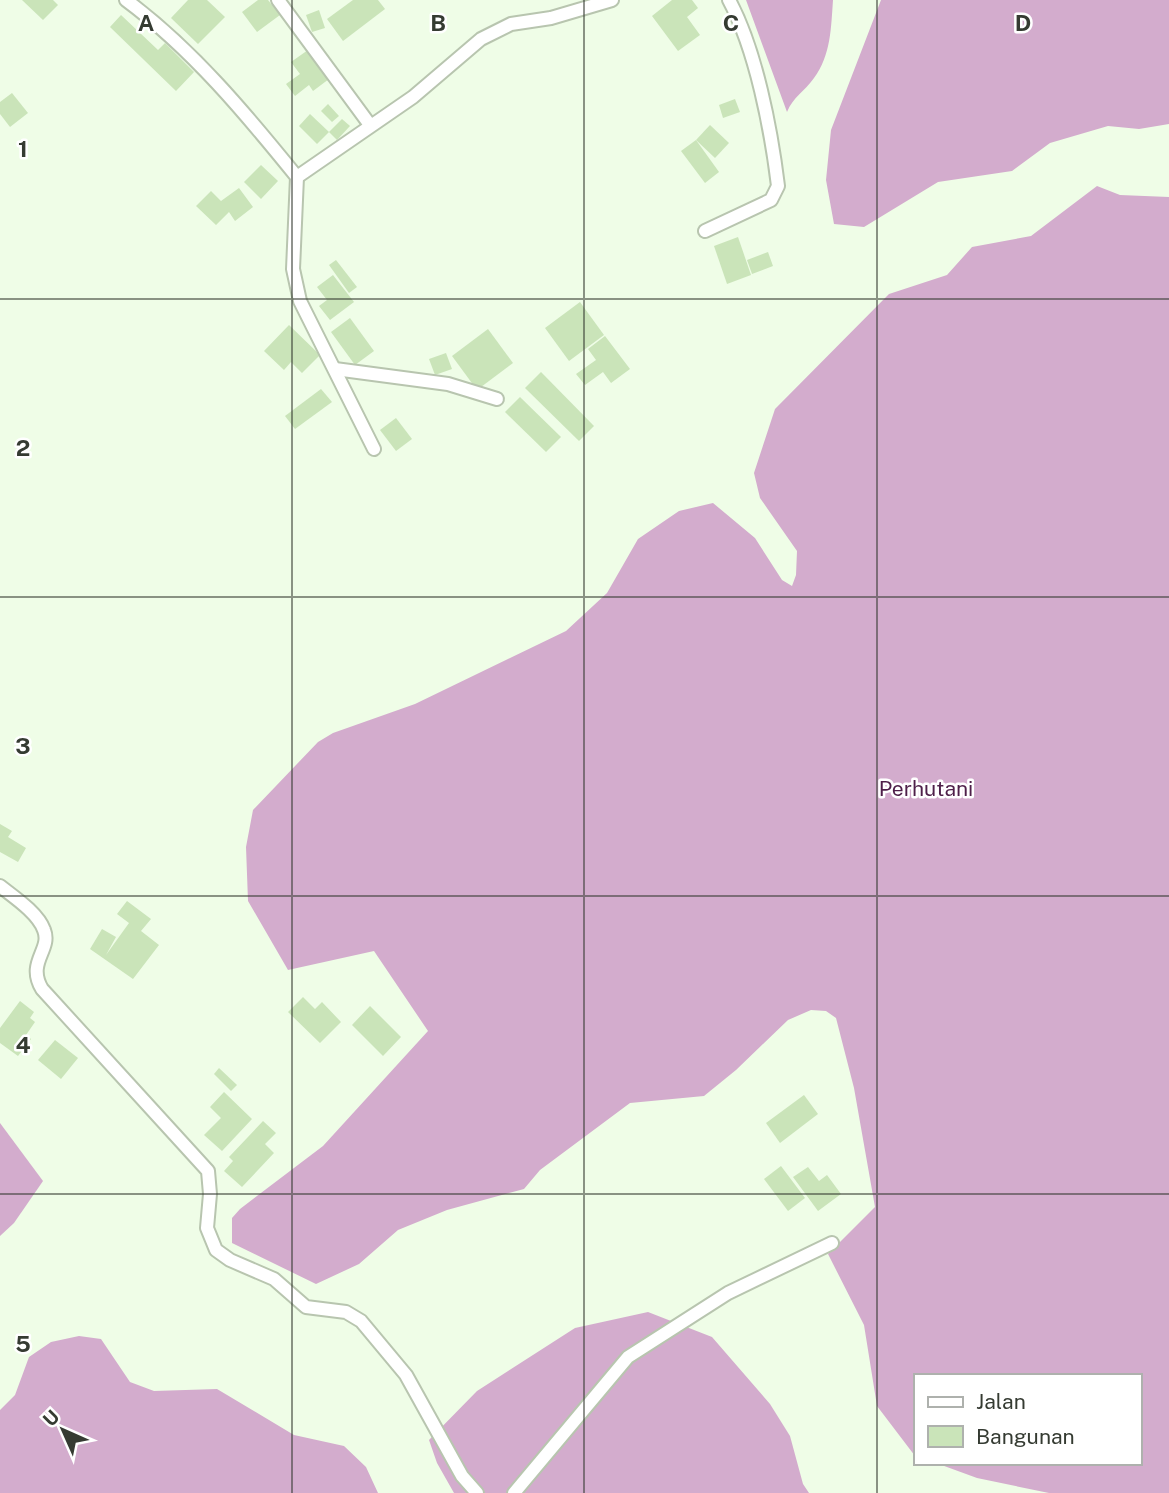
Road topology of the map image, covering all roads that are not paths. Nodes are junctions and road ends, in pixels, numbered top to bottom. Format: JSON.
{"nodes":[{"id":1,"x":278,"y":0,"type":"edge"},
{"id":2,"x":612,"y":0,"type":"edge"},
{"id":3,"x":729,"y":0,"type":"edge"},
{"id":4,"x":131,"y":1,"type":"edge"},
{"id":5,"x":370,"y":125,"type":"junction"},
{"id":6,"x":297,"y":177,"type":"junction"},
{"id":7,"x":705,"y":231,"type":"dead end"},
{"id":8,"x":335,"y":369,"type":"junction"},
{"id":9,"x":497,"y":399,"type":"dead end"},
{"id":10,"x":374,"y":449,"type":"dead end"},
{"id":11,"x":0,"y":886,"type":"edge"},
{"id":12,"x":832,"y":1243,"type":"dead end"},
{"id":13,"x":477,"y":1493,"type":"edge"},
{"id":14,"x":514,"y":1493,"type":"edge"}],
"edges":[{"from":1,"to":5,"type":"street"},
{"from":2,"to":5,"type":"street"},
{"from":3,"to":7,"type":"street"},
{"from":4,"to":6,"type":"street"},
{"from":5,"to":6,"type":"street"},
{"from":6,"to":8,"type":"street"},
{"from":8,"to":9,"type":"street"},
{"from":8,"to":10,"type":"street"},
{"from":11,"to":13,"type":"street"},
{"from":12,"to":14,"type":"street"}]}
